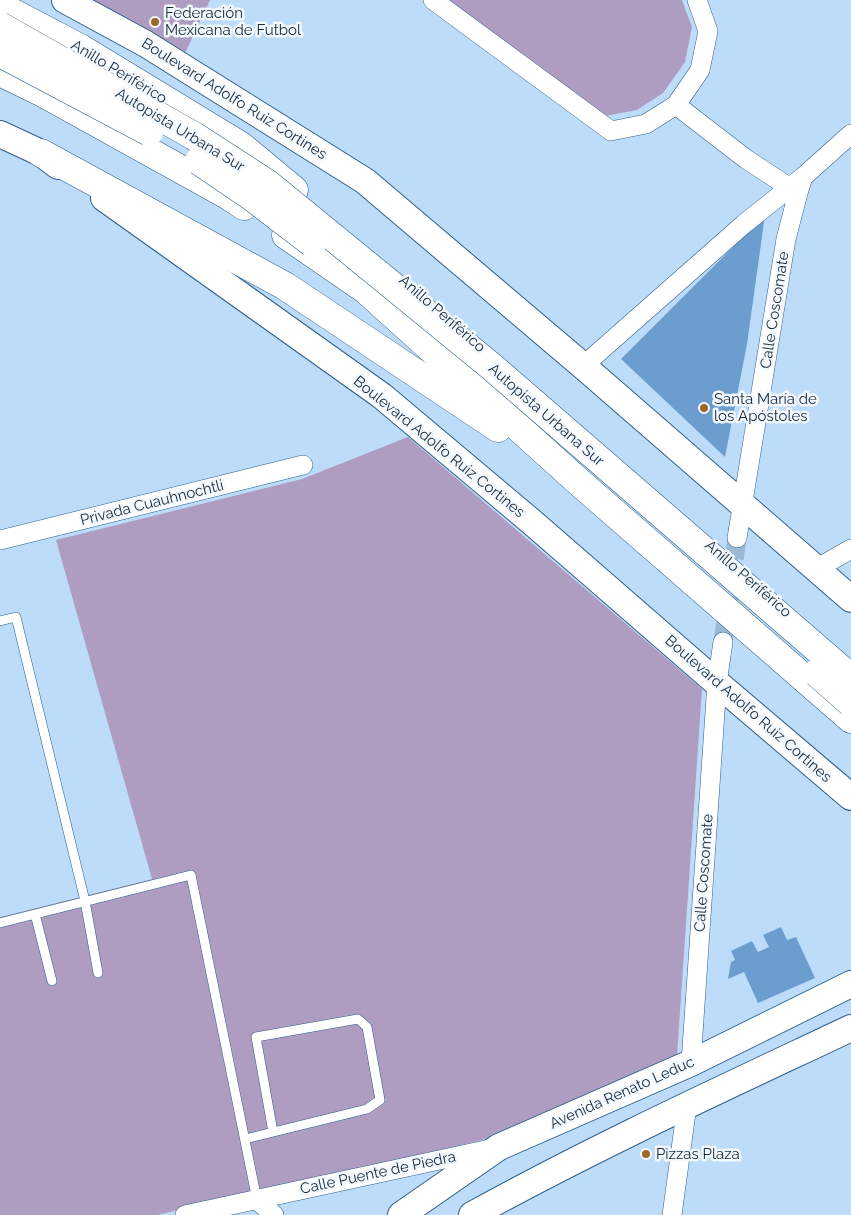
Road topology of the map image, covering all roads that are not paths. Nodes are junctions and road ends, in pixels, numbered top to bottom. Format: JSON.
{"nodes":[{"id":1,"x":24,"y":0,"type":"edge"},
{"id":2,"x":65,"y":0,"type":"edge"},
{"id":3,"x":433,"y":0,"type":"edge"},
{"id":4,"x":698,"y":0,"type":"edge"},
{"id":5,"x":0,"y":6,"type":"edge"},
{"id":6,"x":0,"y":26,"type":"edge"},
{"id":7,"x":0,"y":53,"type":"edge"},
{"id":8,"x":0,"y":72,"type":"edge"},
{"id":9,"x":676,"y":105,"type":"junction"},
{"id":10,"x":0,"y":134,"type":"edge"},
{"id":11,"x":851,"y":134,"type":"edge"},
{"id":12,"x":241,"y":146,"type":"junction"},
{"id":13,"x":41,"y":153,"type":"junction"},
{"id":14,"x":796,"y":186,"type":"junction"},
{"id":15,"x":583,"y":366,"type":"junction"},
{"id":16,"x":303,"y":466,"type":"dead end"},
{"id":17,"x":580,"y":483,"type":"junction"},
{"id":18,"x":742,"y":504,"type":"junction"},
{"id":19,"x":737,"y":538,"type":"tunnel mouth"},
{"id":20,"x":0,"y":540,"type":"edge"},
{"id":21,"x":851,"y":549,"type":"edge"},
{"id":22,"x":816,"y":568,"type":"junction"},
{"id":23,"x":851,"y":599,"type":"edge"},
{"id":24,"x":0,"y":621,"type":"edge"},
{"id":25,"x":723,"y":642,"type":"tunnel mouth"},
{"id":26,"x":851,"y":668,"type":"edge"},
{"id":27,"x":851,"y":678,"type":"edge"},
{"id":28,"x":717,"y":683,"type":"junction"},
{"id":29,"x":851,"y":703,"type":"edge"},
{"id":30,"x":851,"y":719,"type":"edge"},
{"id":31,"x":851,"y":797,"type":"edge"},
{"id":32,"x":85,"y":902,"type":"junction"},
{"id":33,"x":35,"y":914,"type":"junction"},
{"id":34,"x":0,"y":923,"type":"edge"},
{"id":35,"x":98,"y":973,"type":"dead end"},
{"id":36,"x":52,"y":981,"type":"dead end"},
{"id":37,"x":851,"y":984,"type":"edge"},
{"id":38,"x":851,"y":1028,"type":"edge"},
{"id":39,"x":691,"y":1063,"type":"junction"},
{"id":40,"x":687,"y":1105,"type":"junction"},
{"id":41,"x":274,"y":1132,"type":"junction"},
{"id":42,"x":245,"y":1139,"type":"junction"},
{"id":43,"x":499,"y":1147,"type":"junction"},
{"id":44,"x":257,"y":1200,"type":"junction"},
{"id":45,"x":185,"y":1215,"type":"edge"},
{"id":46,"x":274,"y":1215,"type":"edge"},
{"id":47,"x":401,"y":1215,"type":"edge"},
{"id":48,"x":472,"y":1215,"type":"edge"},
{"id":49,"x":672,"y":1215,"type":"edge"}],
"edges":[{"from":1,"to":12,"type":"highway"},
{"from":2,"to":15,"type":"main road","name":"Boulevard Adolfo Ruiz Cortines"},
{"from":3,"to":9,"type":"street"},
{"from":4,"to":9,"type":"street"},
{"from":5,"to":12,"type":"highway","name":"Anillo Periférico"},
{"from":6,"to":27,"type":"highway","name":"Autopista Urbana Sur","bridge":true},
{"from":7,"to":29,"type":"highway","name":"Autopista Urbana Sur","bridge":true},
{"from":8,"to":17,"type":"highway"},
{"from":9,"to":14,"type":"street"},
{"from":10,"to":13,"type":"main road","name":"Boulevard Adolfo Ruiz Cortines"},
{"from":11,"to":14,"type":"street"},
{"from":12,"to":26,"type":"highway","name":"Anillo Periférico"},
{"from":13,"to":17,"type":"highway"},
{"from":13,"to":28,"type":"main road","name":"Boulevard Adolfo Ruiz Cortines"},
{"from":14,"to":15,"type":"street"},
{"from":14,"to":18,"type":"street","name":"Calle Coscomate"},
{"from":15,"to":18,"type":"main road","name":"Boulevard Adolfo Ruiz Cortines"},
{"from":16,"to":20,"type":"street","name":"Privada Cuauhnochtli"},
{"from":17,"to":30,"type":"highway"},
{"from":18,"to":19,"type":"street","name":"Calle Coscomate"},
{"from":18,"to":22,"type":"main road","name":"Boulevard Adolfo Ruiz Cortines"},
{"from":21,"to":22,"type":"street"},
{"from":22,"to":23,"type":"main road","name":"Boulevard Adolfo Ruiz Cortines"},
{"from":24,"to":32,"type":"lane"},
{"from":25,"to":28,"type":"street","name":"Calle Coscomate"},
{"from":28,"to":31,"type":"main road","name":"Boulevard Adolfo Ruiz Cortines"},
{"from":28,"to":39,"type":"street","name":"Calle Coscomate"},
{"from":32,"to":33,"type":"lane"},
{"from":32,"to":35,"type":"lane"},
{"from":32,"to":42,"type":"lane"},
{"from":33,"to":34,"type":"lane"},
{"from":33,"to":36,"type":"lane"},
{"from":37,"to":39,"type":"main road","name":"Avenida Renato Leduc"},
{"from":38,"to":40,"type":"main road"},
{"from":39,"to":43,"type":"main road","name":"Avenida Renato Leduc"},
{"from":40,"to":48,"type":"main road"},
{"from":40,"to":49,"type":"street"},
{"from":41,"to":41,"type":"lane"},
{"from":41,"to":42,"type":"lane"},
{"from":42,"to":44,"type":"lane"},
{"from":43,"to":44,"type":"street","name":"Calle Puente de Piedra"},
{"from":43,"to":47,"type":"main road","name":"Avenida Renato Leduc"},
{"from":44,"to":45,"type":"street","name":"Calle Puente de Piedra"},
{"from":44,"to":46,"type":"street"}]}
